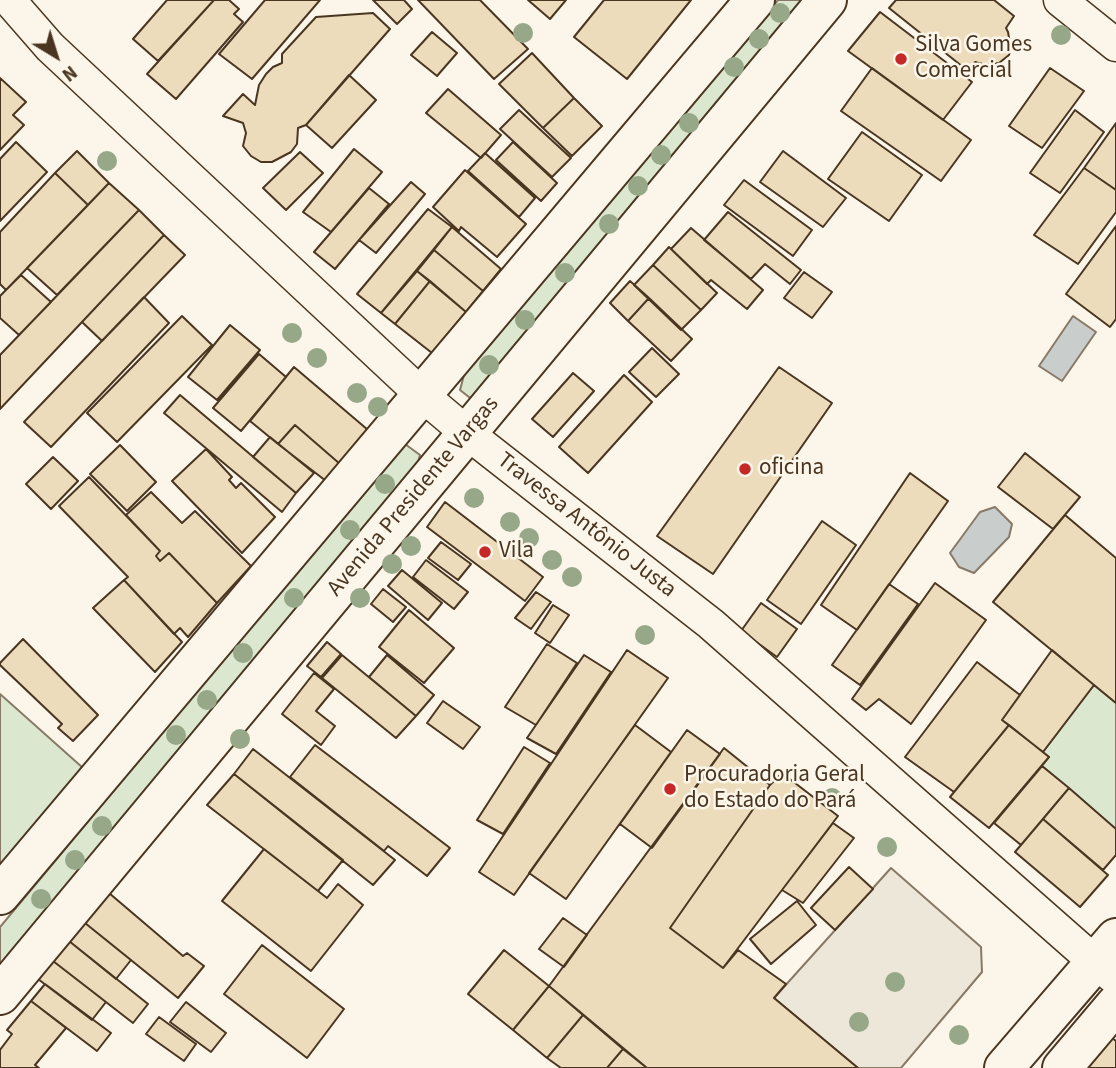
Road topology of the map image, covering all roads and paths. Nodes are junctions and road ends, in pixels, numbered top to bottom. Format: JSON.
{"nodes":[{"id":1,"x":9,"y":0,"type":"edge"},
{"id":2,"x":755,"y":0,"type":"edge"},
{"id":3,"x":827,"y":0,"type":"edge"},
{"id":4,"x":1060,"y":0,"type":"edge"},
{"id":5,"x":1116,"y":45,"type":"edge"},
{"id":6,"x":422,"y":395,"type":"junction"},
{"id":7,"x":467,"y":433,"type":"junction"},
{"id":8,"x":0,"y":895,"type":"edge"},
{"id":9,"x":1109,"y":960,"type":"edge"},
{"id":10,"x":0,"y":995,"type":"edge"},
{"id":11,"x":1116,"y":1004,"type":"edge"},
{"id":12,"x":1004,"y":1068,"type":"edge"},
{"id":13,"x":1062,"y":1068,"type":"edge"}],
"edges":[{"from":1,"to":6,"type":"street","name":"Travessa Antônio Justa"},
{"from":2,"to":6,"type":"street"},
{"from":3,"to":7,"type":"street","name":"Avenida Presidente Vargas"},
{"from":4,"to":5,"type":"street"},
{"from":6,"to":7,"type":"street","name":"Travessa Antônio Justa"},
{"from":6,"to":8,"type":"street"},
{"from":7,"to":9,"type":"street","name":"Travessa Antônio Justa"},
{"from":7,"to":10,"type":"street","name":"Avenida Presidente Vargas"},
{"from":9,"to":12,"type":"street"},
{"from":11,"to":13,"type":"street"}]}
